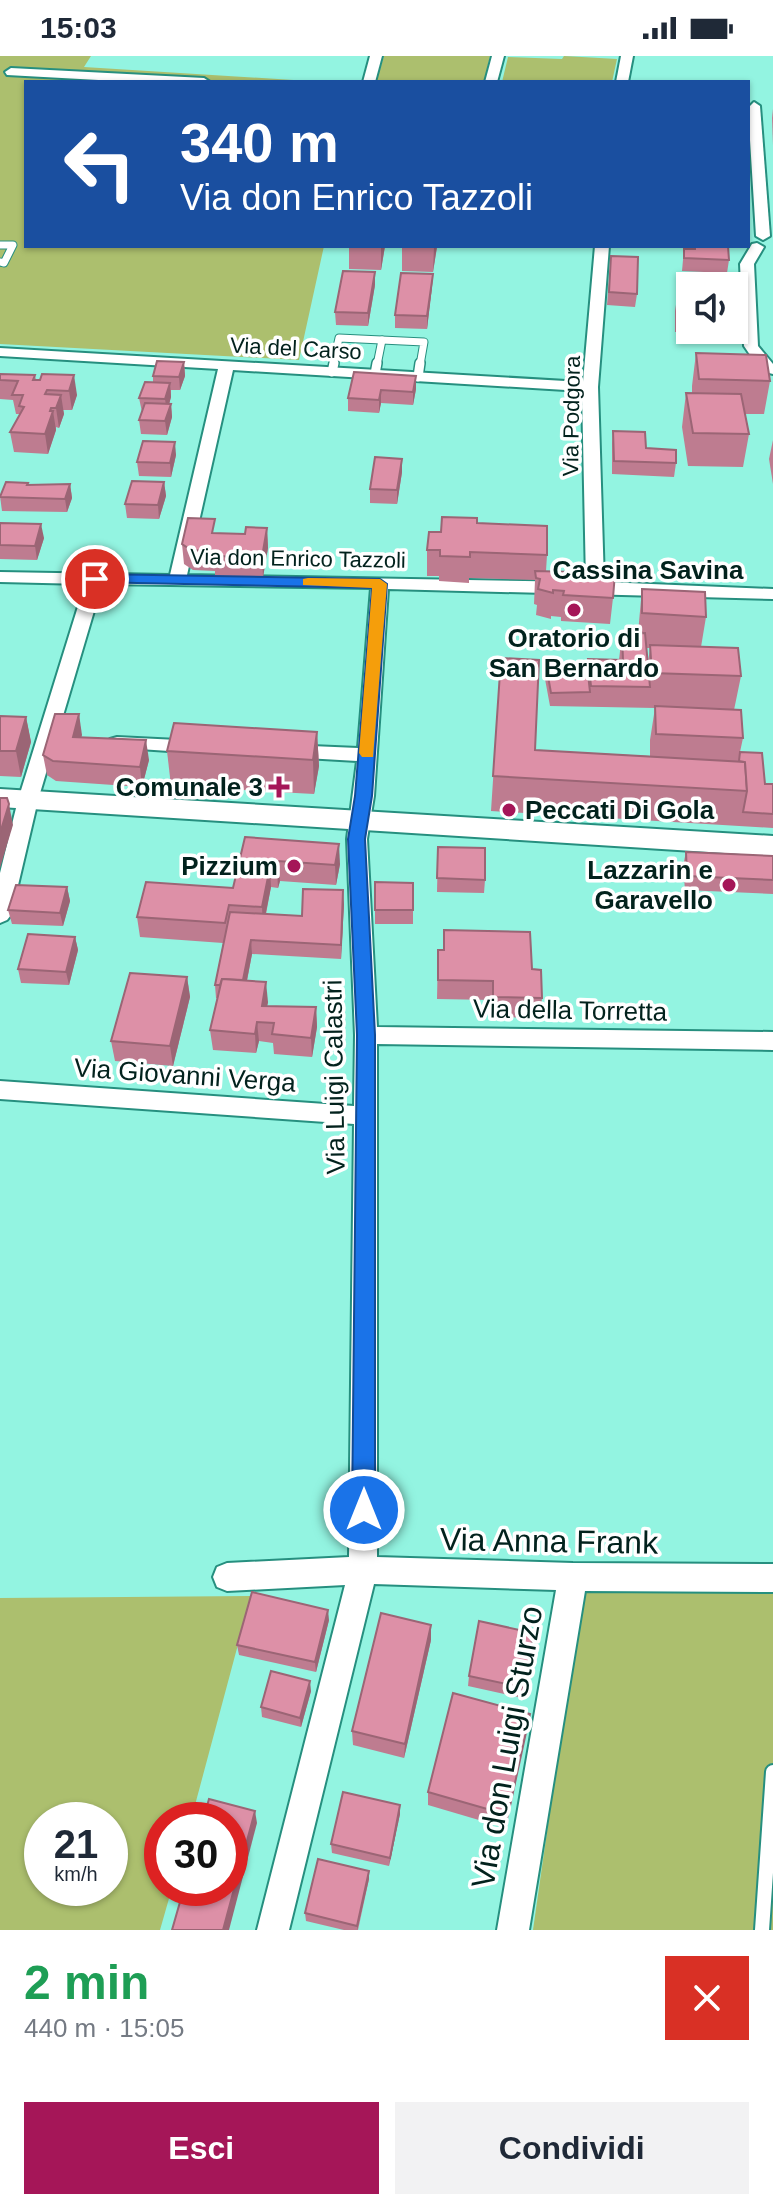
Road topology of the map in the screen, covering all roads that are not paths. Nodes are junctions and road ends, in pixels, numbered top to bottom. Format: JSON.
{"nodes":[{"id":1,"x":376,"y":56,"type":"edge"},
{"id":2,"x":498,"y":56,"type":"edge"},
{"id":3,"x":627,"y":56,"type":"edge"},
{"id":4,"x":11,"y":72,"type":"dead end"},
{"id":5,"x":165,"y":80,"type":"edge"},
{"id":6,"x":370,"y":80,"type":"edge"},
{"id":7,"x":492,"y":80,"type":"edge"},
{"id":8,"x":622,"y":80,"type":"edge"},
{"id":9,"x":751,"y":106,"type":"edge"},
{"id":10,"x":773,"y":107,"type":"edge"},
{"id":11,"x":761,"y":241,"type":"edge"},
{"id":12,"x":0,"y":245,"type":"edge"},
{"id":13,"x":602,"y":248,"type":"edge"},
{"id":14,"x":0,"y":262,"type":"edge"},
{"id":15,"x":382,"y":340,"type":"junction"},
{"id":16,"x":0,"y":352,"type":"edge"},
{"id":17,"x":226,"y":366,"type":"junction"},
{"id":18,"x":765,"y":370,"type":"edge"},
{"id":19,"x":332,"y":372,"type":"junction"},
{"id":20,"x":375,"y":374,"type":"junction"},
{"id":21,"x":418,"y":377,"type":"junction"},
{"id":22,"x":590,"y":387,"type":"junction"},
{"id":23,"x":0,"y":577,"type":"edge"},
{"id":24,"x":95,"y":579,"type":"junction"},
{"id":25,"x":177,"y":580,"type":"junction"},
{"id":26,"x":380,"y":584,"type":"junction"},
{"id":27,"x":595,"y":587,"type":"junction"},
{"id":28,"x":773,"y":594,"type":"edge"},
{"id":29,"x":100,"y":742,"type":"edge"},
{"id":30,"x":223,"y":748,"type":"edge"},
{"id":31,"x":269,"y":750,"type":"edge"},
{"id":32,"x":367,"y":755,"type":"junction"},
{"id":33,"x":0,"y":798,"type":"edge"},
{"id":34,"x":28,"y":800,"type":"junction"},
{"id":35,"x":359,"y":820,"type":"junction"},
{"id":36,"x":773,"y":846,"type":"edge"},
{"id":37,"x":0,"y":915,"type":"edge"},
{"id":38,"x":366,"y":1035,"type":"junction"},
{"id":39,"x":773,"y":1041,"type":"edge"},
{"id":40,"x":0,"y":1090,"type":"edge"},
{"id":41,"x":366,"y":1116,"type":"junction"},
{"id":42,"x":363,"y":1570,"type":"junction"},
{"id":43,"x":227,"y":1577,"type":"dead end"},
{"id":44,"x":573,"y":1577,"type":"junction"},
{"id":45,"x":773,"y":1578,"type":"edge"},
{"id":46,"x":773,"y":1772,"type":"edge"},
{"id":47,"x":273,"y":1930,"type":"edge"},
{"id":48,"x":513,"y":1930,"type":"edge"},
{"id":49,"x":762,"y":1930,"type":"edge"}],
"edges":[{"from":1,"to":6,"type":"street"},
{"from":2,"to":7,"type":"street"},
{"from":3,"to":8,"type":"street"},
{"from":4,"to":5,"type":"street"},
{"from":9,"to":10,"type":"street"},
{"from":9,"to":11,"type":"street"},
{"from":11,"to":18,"type":"street"},
{"from":12,"to":14,"type":"lane"},
{"from":13,"to":22,"type":"street","name":"Via Podgora"},
{"from":15,"to":19,"type":"lane"},
{"from":15,"to":20,"type":"lane"},
{"from":15,"to":21,"type":"lane"},
{"from":16,"to":17,"type":"street","name":"Via del Carso"},
{"from":17,"to":19,"type":"street","name":"Via del Carso"},
{"from":17,"to":25,"type":"street"},
{"from":19,"to":20,"type":"street","name":"Via del Carso"},
{"from":20,"to":21,"type":"street","name":"Via del Carso"},
{"from":21,"to":22,"type":"street","name":"Via del Carso"},
{"from":22,"to":27,"type":"street","name":"Via Podgora"},
{"from":23,"to":24,"type":"street","name":"Via don Enrico Tazzoli"},
{"from":24,"to":25,"type":"street","name":"Via don Enrico Tazzoli"},
{"from":24,"to":34,"type":"street"},
{"from":25,"to":26,"type":"street","name":"Via don Enrico Tazzoli"},
{"from":26,"to":27,"type":"street","name":"Via don Enrico Tazzoli"},
{"from":26,"to":32,"type":"street","name":"Via Luigi Calastri"},
{"from":27,"to":28,"type":"street","name":"Via don Enrico Tazzoli"},
{"from":29,"to":30,"type":"street"},
{"from":31,"to":32,"type":"street"},
{"from":32,"to":35,"type":"street","name":"Via Luigi Calastri"},
{"from":33,"to":34,"type":"street"},
{"from":34,"to":35,"type":"street"},
{"from":34,"to":37,"type":"street"},
{"from":35,"to":36,"type":"street"},
{"from":35,"to":38,"type":"street","name":"Via Luigi Calastri"},
{"from":38,"to":39,"type":"street","name":"Via della Torretta"},
{"from":38,"to":41,"type":"street","name":"Via Luigi Calastri"},
{"from":40,"to":41,"type":"street","name":"Via Giovanni Verga"},
{"from":41,"to":42,"type":"street","name":"Via Luigi Calastri"},
{"from":42,"to":43,"type":"street","name":"Via Anna Frank"},
{"from":42,"to":44,"type":"street","name":"Via Anna Frank"},
{"from":42,"to":47,"type":"street","name":"Via Luigi Calastri"},
{"from":44,"to":45,"type":"street","name":"Via Anna Frank"},
{"from":44,"to":48,"type":"street","name":"Via don Luigi Sturzo"},
{"from":46,"to":49,"type":"lane"}]}
